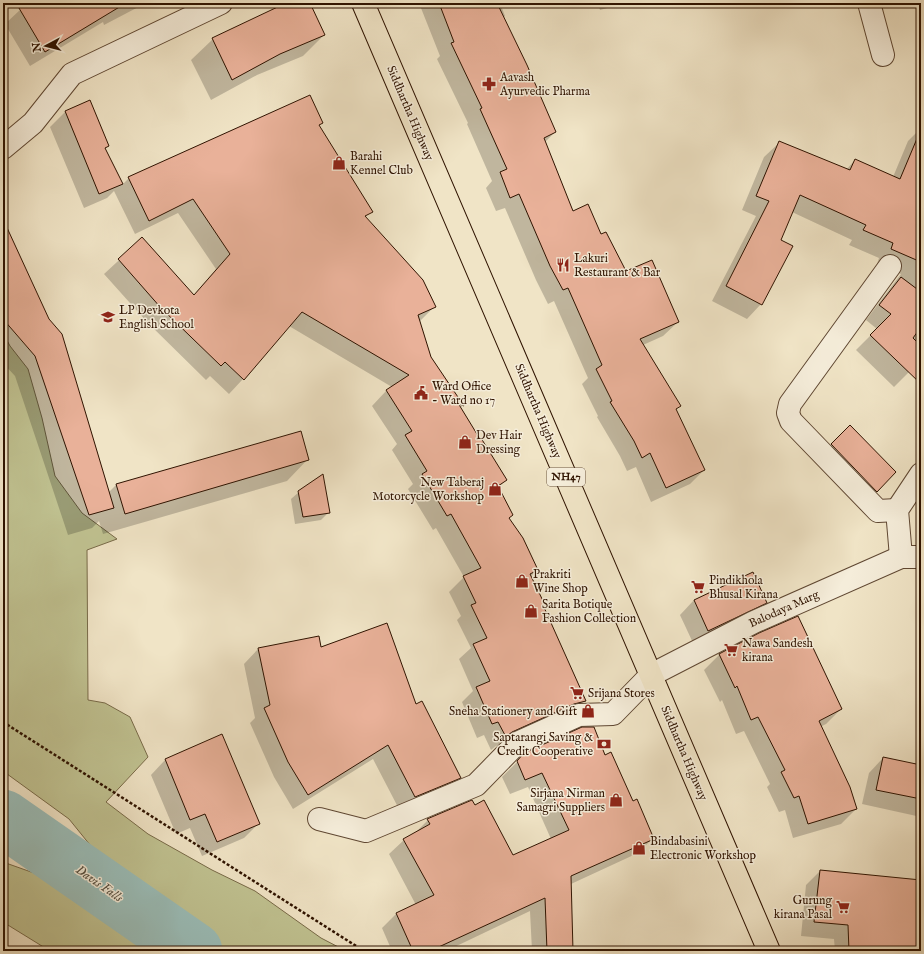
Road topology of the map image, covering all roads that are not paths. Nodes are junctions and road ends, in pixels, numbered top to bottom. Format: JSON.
{"nodes":[{"id":1,"x":221,"y":3,"type":"edge"},
{"id":2,"x":363,"y":3,"type":"edge"},
{"id":3,"x":869,"y":3,"type":"edge"},
{"id":4,"x":883,"y":54,"type":"dead end"},
{"id":5,"x":3,"y":148,"type":"edge"},
{"id":6,"x":890,"y":266,"type":"dead end"},
{"id":7,"x":921,"y":474,"type":"edge"},
{"id":8,"x":896,"y":510,"type":"junction"},
{"id":9,"x":911,"y":557,"type":"edge"},
{"id":10,"x":651,"y":675,"type":"junction"},
{"id":11,"x":319,"y":819,"type":"dead end"},
{"id":12,"x":769,"y":951,"type":"edge"}],
"edges":[{"from":1,"to":5,"type":"street"},
{"from":2,"to":10,"type":"highway","name":"Siddhartha Highway","number":"NH47"},
{"from":3,"to":4,"type":"street"},
{"from":6,"to":8,"type":"street"},
{"from":7,"to":8,"type":"street"},
{"from":8,"to":9,"type":"street"},
{"from":9,"to":10,"type":"street","name":"Balodaya Marg"},
{"from":10,"to":11,"type":"street","name":"Balodaya Marg"},
{"from":10,"to":12,"type":"highway","name":"Siddhartha Highway","number":"NH47"}]}
